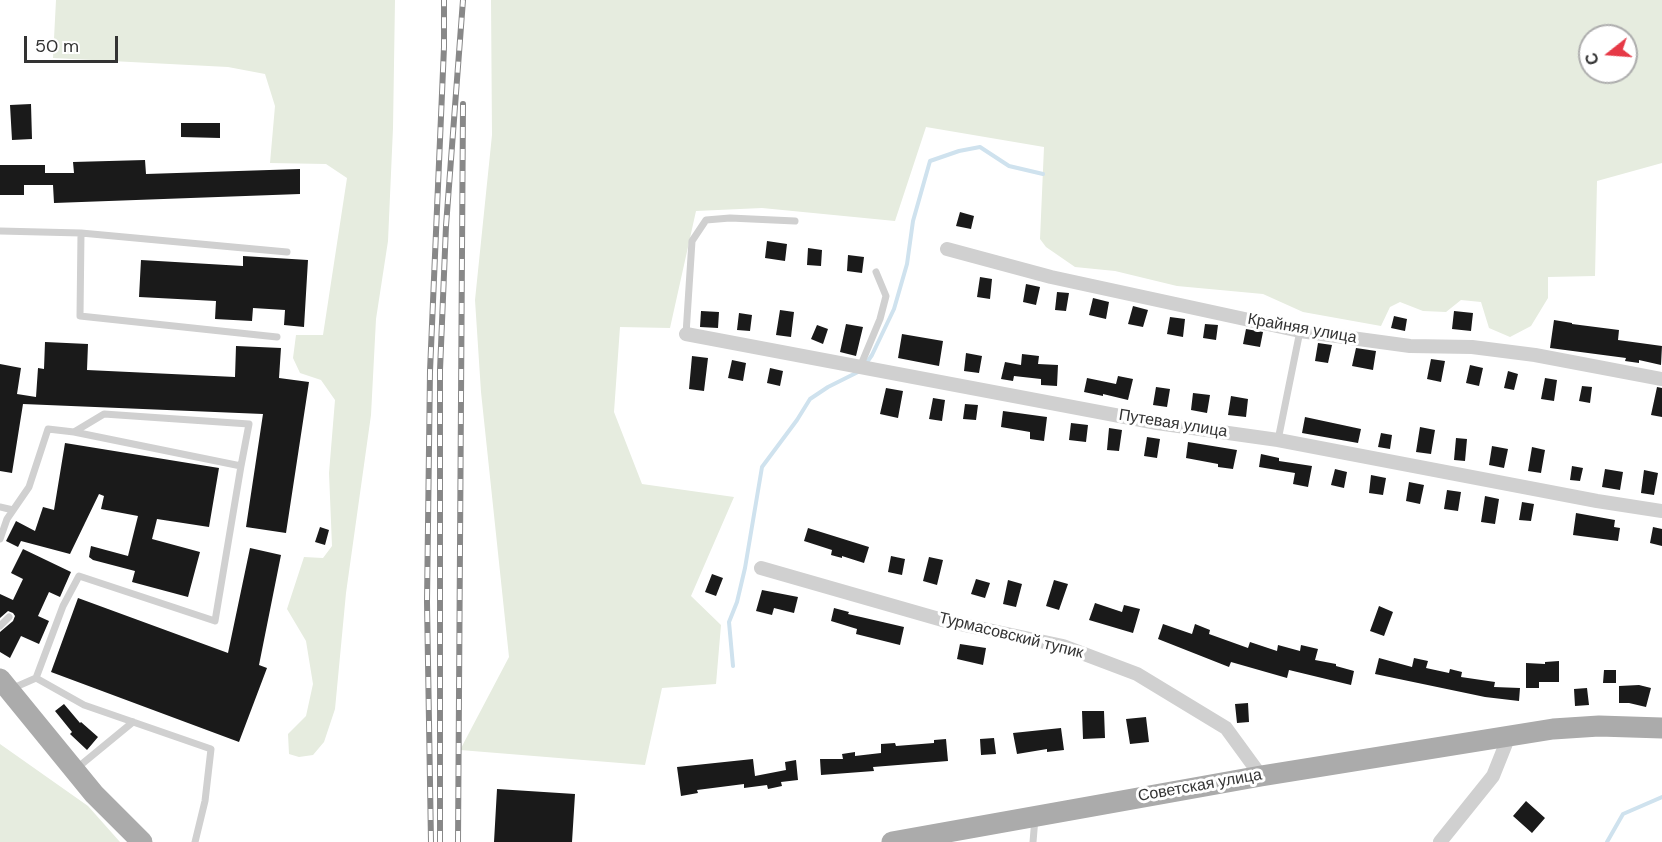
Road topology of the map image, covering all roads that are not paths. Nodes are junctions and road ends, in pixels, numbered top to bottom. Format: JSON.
{"nodes":[{"id":1,"x":795,"y":221,"type":"dead end"},
{"id":2,"x":0,"y":231,"type":"edge"},
{"id":3,"x":81,"y":233,"type":"junction"},
{"id":4,"x":947,"y":249,"type":"dead end"},
{"id":5,"x":287,"y":252,"type":"dead end"},
{"id":6,"x":876,"y":272,"type":"dead end"},
{"id":7,"x":1300,"y":331,"type":"junction"},
{"id":8,"x":686,"y":333,"type":"joint"},
{"id":9,"x":278,"y":337,"type":"dead end"},
{"id":10,"x":865,"y":367,"type":"junction"},
{"id":11,"x":1662,"y":379,"type":"edge"},
{"id":12,"x":74,"y":432,"type":"junction"},
{"id":13,"x":1278,"y":440,"type":"junction"},
{"id":14,"x":241,"y":466,"type":"junction"},
{"id":15,"x":0,"y":507,"type":"edge"},
{"id":16,"x":13,"y":510,"type":"junction"},
{"id":17,"x":1662,"y":511,"type":"edge"},
{"id":18,"x":0,"y":539,"type":"edge"},
{"id":19,"x":761,"y":568,"type":"dead end"},
{"id":20,"x":9,"y":617,"type":"dead end"},
{"id":21,"x":0,"y":626,"type":"edge"},
{"id":22,"x":36,"y":678,"type":"junction"},
{"id":23,"x":5,"y":684,"type":"edge"},
{"id":24,"x":133,"y":722,"type":"junction"},
{"id":25,"x":1662,"y":728,"type":"edge"},
{"id":26,"x":1509,"y":736,"type":"junction"},
{"id":27,"x":75,"y":770,"type":"junction"},
{"id":28,"x":1260,"y":776,"type":"junction"},
{"id":29,"x":1035,"y":816,"type":"junction"},
{"id":30,"x":142,"y":842,"type":"edge"},
{"id":31,"x":195,"y":842,"type":"edge"},
{"id":32,"x":892,"y":842,"type":"edge"},
{"id":33,"x":1033,"y":842,"type":"edge"},
{"id":34,"x":1440,"y":842,"type":"edge"}],
"edges":[{"from":1,"to":8,"type":"lane"},
{"from":2,"to":3,"type":"lane"},
{"from":3,"to":5,"type":"lane"},
{"from":3,"to":9,"type":"lane"},
{"from":4,"to":7,"type":"street","name":"Крайняя улица"},
{"from":6,"to":10,"type":"lane"},
{"from":7,"to":11,"type":"street","name":"Крайняя улица"},
{"from":7,"to":13,"type":"lane"},
{"from":8,"to":10,"type":"street","name":"Путевая улица"},
{"from":10,"to":13,"type":"street","name":"Путевая улица"},
{"from":12,"to":14,"type":"lane"},
{"from":12,"to":14,"type":"lane"},
{"from":12,"to":16,"type":"lane"},
{"from":13,"to":17,"type":"street","name":"Путевая улица"},
{"from":14,"to":22,"type":"lane"},
{"from":15,"to":16,"type":"lane"},
{"from":16,"to":18,"type":"lane"},
{"from":19,"to":28,"type":"street","name":"Турмасовский тупик"},
{"from":20,"to":21,"type":"lane"},
{"from":22,"to":23,"type":"lane"},
{"from":22,"to":24,"type":"lane"},
{"from":23,"to":27,"type":"main road"},
{"from":24,"to":27,"type":"lane"},
{"from":24,"to":31,"type":"lane"},
{"from":25,"to":26,"type":"main road","name":"Советская улица"},
{"from":26,"to":28,"type":"main road","name":"Советская улица"},
{"from":26,"to":34,"type":"street"},
{"from":27,"to":30,"type":"main road"},
{"from":28,"to":29,"type":"main road","name":"Советская улица"},
{"from":29,"to":32,"type":"main road","name":"Советская улица"},
{"from":29,"to":33,"type":"lane"}]}
